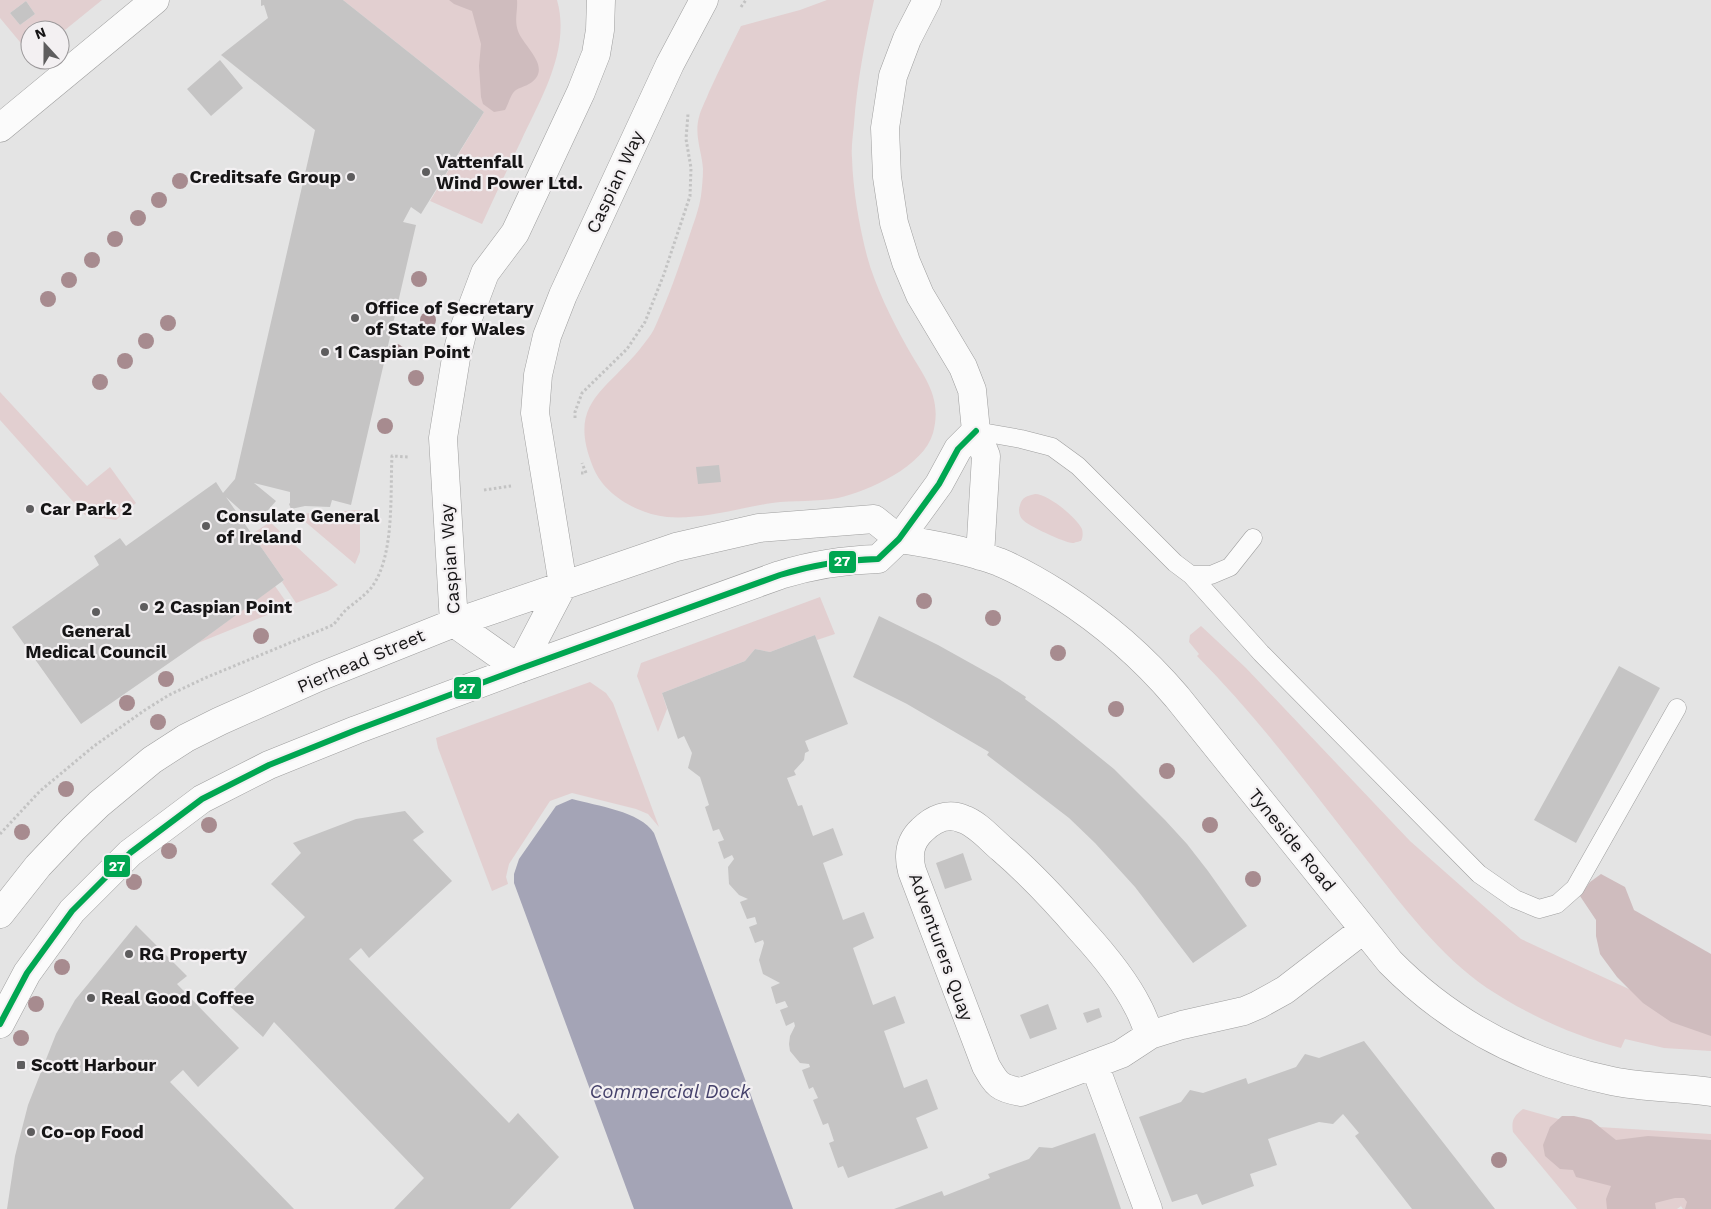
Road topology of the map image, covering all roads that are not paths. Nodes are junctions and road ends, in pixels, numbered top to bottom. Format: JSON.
{"nodes":[{"id":1,"x":154,"y":0,"type":"edge"},
{"id":2,"x":601,"y":0,"type":"edge"},
{"id":3,"x":704,"y":0,"type":"edge"},
{"id":4,"x":927,"y":0,"type":"edge"},
{"id":5,"x":0,"y":128,"type":"edge"},
{"id":6,"x":976,"y":431,"type":"junction"},
{"id":7,"x":1252,"y":538,"type":"dead end"},
{"id":8,"x":899,"y":539,"type":"junction"},
{"id":9,"x":980,"y":556,"type":"junction"},
{"id":10,"x":1190,"y":575,"type":"junction"},
{"id":11,"x":563,"y":585,"type":"junction"},
{"id":12,"x":454,"y":623,"type":"junction"},
{"id":13,"x":519,"y":669,"type":"junction"},
{"id":14,"x":1677,"y":708,"type":"dead end"},
{"id":15,"x":0,"y":914,"type":"edge"},
{"id":16,"x":1363,"y":930,"type":"junction"},
{"id":17,"x":0,"y":1024,"type":"edge"},
{"id":18,"x":1150,"y":1035,"type":"junction"},
{"id":19,"x":1094,"y":1064,"type":"junction"},
{"id":20,"x":1711,"y":1092,"type":"edge"},
{"id":21,"x":1148,"y":1209,"type":"edge"}],
"edges":[{"from":1,"to":5,"type":"street"},
{"from":2,"to":12,"type":"street","name":"Caspian Way"},
{"from":3,"to":11,"type":"street","name":"Caspian Way"},
{"from":4,"to":6,"type":"street"},
{"from":6,"to":8,"type":"street"},
{"from":6,"to":9,"type":"street"},
{"from":6,"to":10,"type":"lane"},
{"from":7,"to":10,"type":"lane"},
{"from":8,"to":9,"type":"street","name":"Tyneside Road"},
{"from":8,"to":11,"type":"street","name":"Pierhead Street"},
{"from":8,"to":13,"type":"street"},
{"from":9,"to":16,"type":"street","name":"Tyneside Road"},
{"from":10,"to":14,"type":"lane"},
{"from":11,"to":12,"type":"street","name":"Pierhead Street"},
{"from":11,"to":13,"type":"street"},
{"from":12,"to":13,"type":"street","name":"Caspian Way"},
{"from":12,"to":15,"type":"street","name":"Pierhead Street"},
{"from":13,"to":17,"type":"street"},
{"from":16,"to":18,"type":"street","name":"Adventurers Quay"},
{"from":16,"to":20,"type":"street","name":"Tyneside Road"},
{"from":18,"to":19,"type":"street","name":"Adventurers Quay"},
{"from":18,"to":19,"type":"street","name":"Adventurers Quay"},
{"from":19,"to":21,"type":"street"}]}
